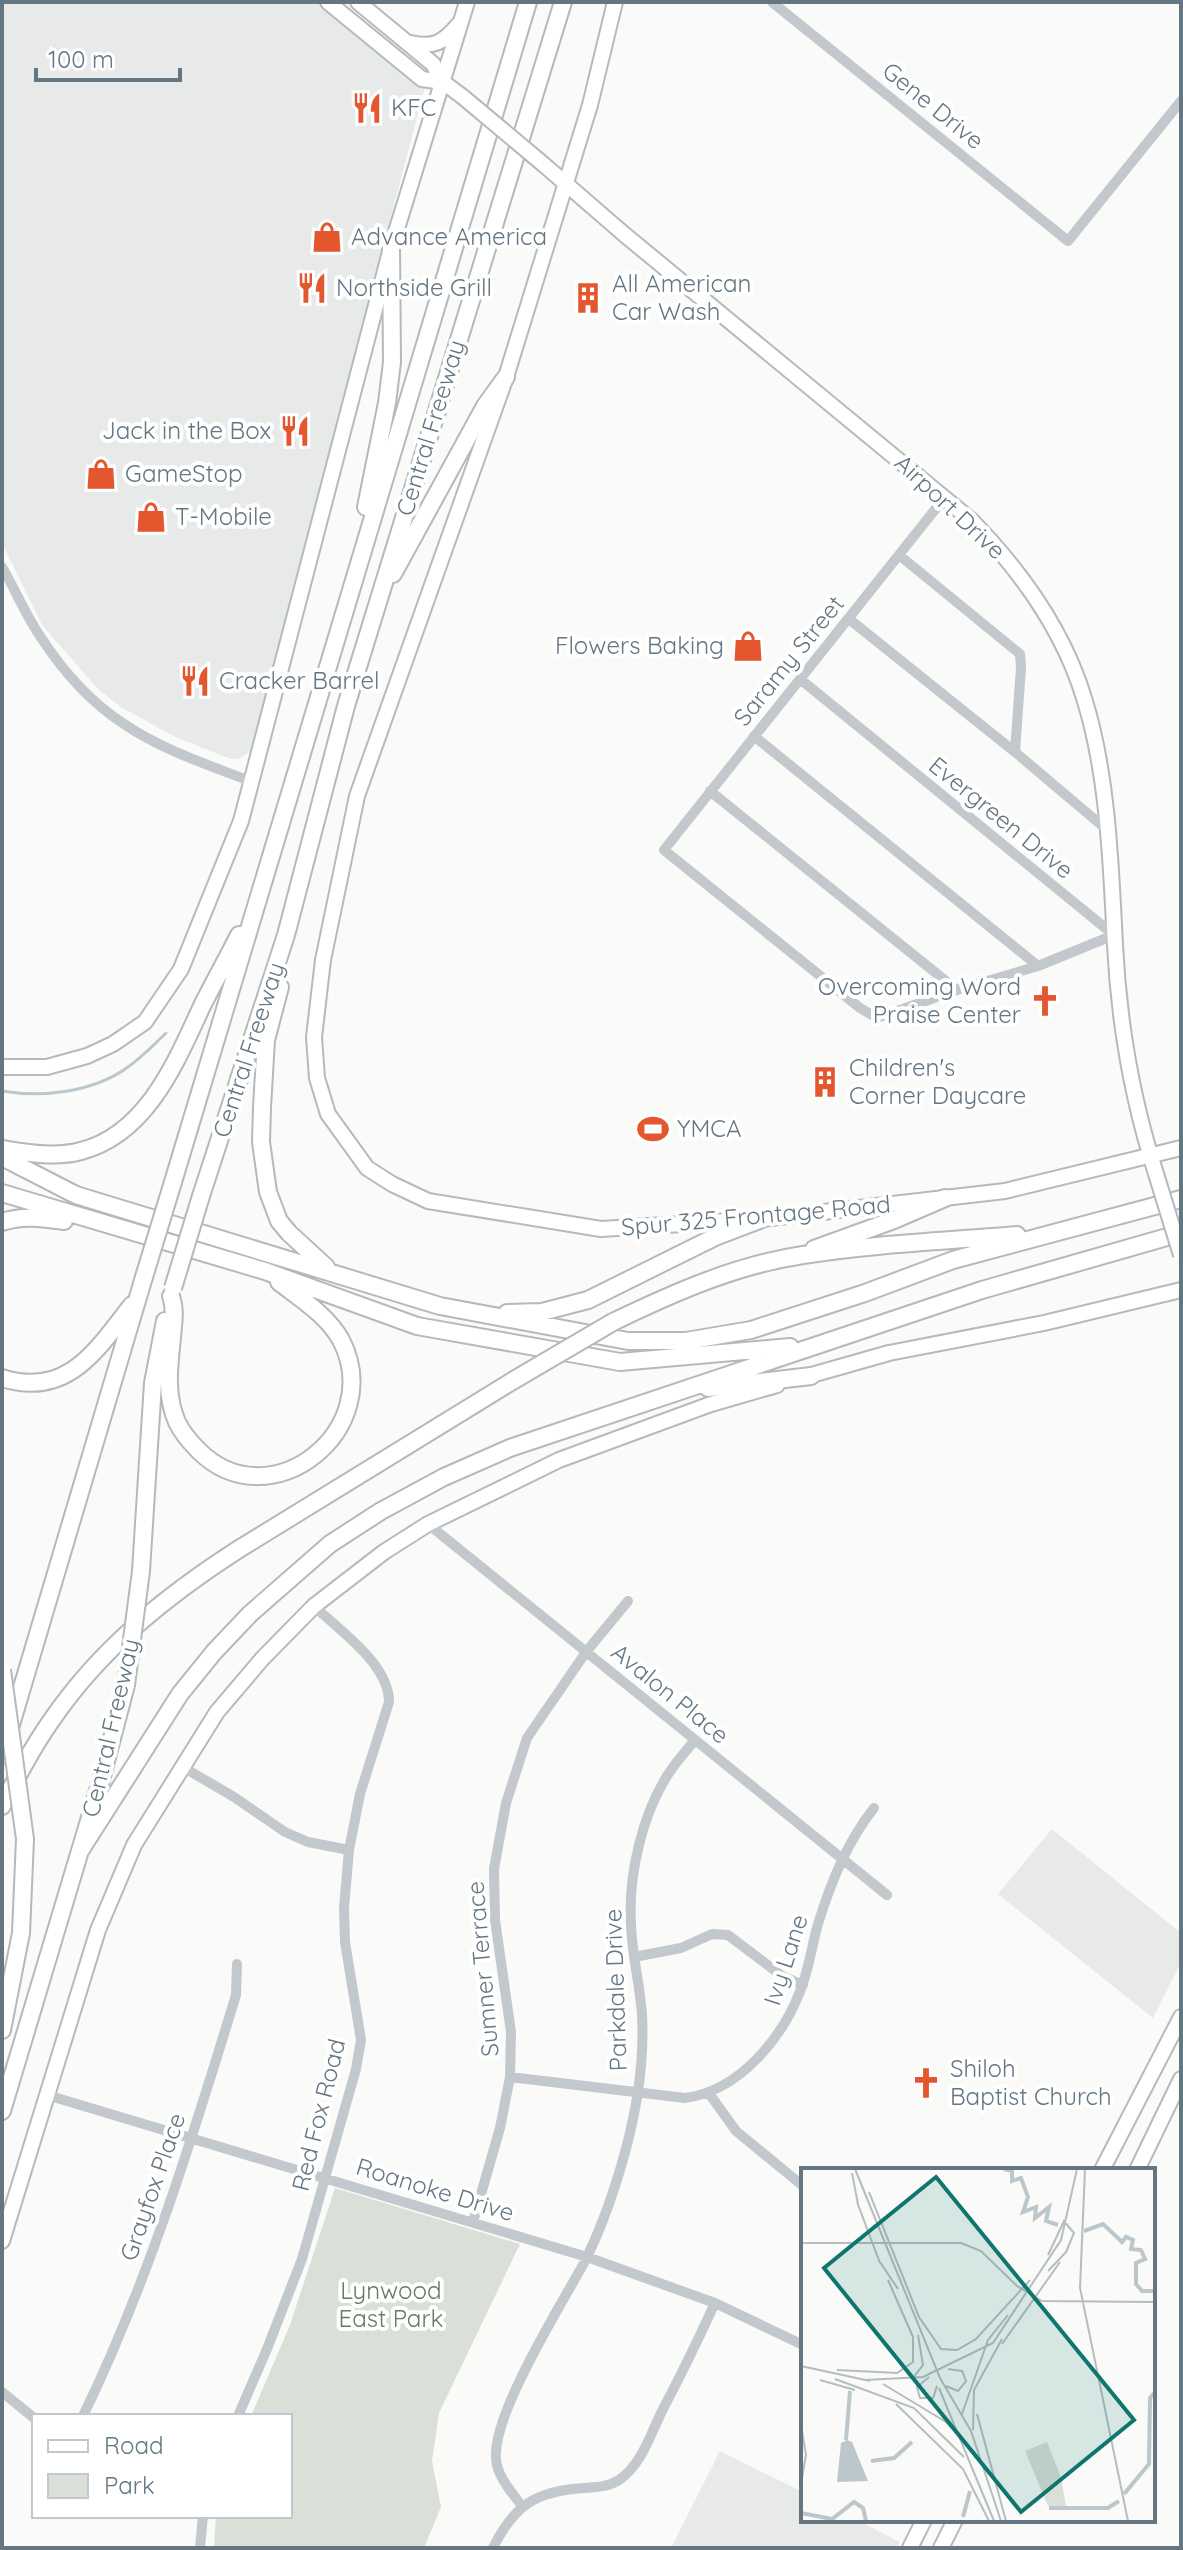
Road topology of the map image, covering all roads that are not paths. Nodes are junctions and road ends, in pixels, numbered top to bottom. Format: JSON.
{"nodes":[{"id":1,"x":328,"y":2,"type":"edge"},
{"id":2,"x":358,"y":2,"type":"edge"},
{"id":3,"x":467,"y":2,"type":"edge"},
{"id":4,"x":528,"y":2,"type":"edge"},
{"id":5,"x":563,"y":2,"type":"edge"},
{"id":6,"x":615,"y":2,"type":"edge"},
{"id":7,"x":772,"y":2,"type":"edge"},
{"id":8,"x":462,"y":18,"type":"junction"},
{"id":9,"x":407,"y":42,"type":"junction"},
{"id":10,"x":443,"y":82,"type":"junction"},
{"id":11,"x":1181,"y":101,"type":"edge"},
{"id":12,"x":565,"y":183,"type":"junction"},
{"id":13,"x":391,"y":248,"type":"junction"},
{"id":14,"x":506,"y":377,"type":"junction"},
{"id":15,"x":945,"y":497,"type":"junction"},
{"id":16,"x":899,"y":555,"type":"junction"},
{"id":17,"x":2,"y":567,"type":"edge"},
{"id":18,"x":353,"y":583,"type":"junction"},
{"id":19,"x":378,"y":600,"type":"junction"},
{"id":20,"x":849,"y":619,"type":"junction"},
{"id":21,"x":800,"y":679,"type":"junction"},
{"id":22,"x":754,"y":736,"type":"junction"},
{"id":23,"x":1015,"y":752,"type":"junction"},
{"id":24,"x":252,"y":782,"type":"junction"},
{"id":25,"x":710,"y":791,"type":"junction"},
{"id":26,"x":1106,"y":829,"type":"junction"},
{"id":27,"x":255,"y":906,"type":"junction"},
{"id":28,"x":286,"y":935,"type":"junction"},
{"id":29,"x":1114,"y":935,"type":"junction"},
{"id":30,"x":1038,"y":966,"type":"junction"},
{"id":31,"x":957,"y":990,"type":"junction"},
{"id":32,"x":2,"y":1067,"type":"edge"},
{"id":33,"x":348,"y":1145,"type":"joint"},
{"id":34,"x":1181,"y":1148,"type":"edge"},
{"id":35,"x":2,"y":1149,"type":"edge"},
{"id":36,"x":1150,"y":1155,"type":"junction"},
{"id":37,"x":2,"y":1157,"type":"edge"},
{"id":38,"x":2,"y":1193,"type":"edge"},
{"id":39,"x":945,"y":1198,"type":"junction"},
{"id":40,"x":1181,"y":1199,"type":"edge"},
{"id":41,"x":762,"y":1219,"type":"junction"},
{"id":42,"x":2,"y":1222,"type":"edge"},
{"id":43,"x":113,"y":1227,"type":"junction"},
{"id":44,"x":1062,"y":1231,"type":"junction"},
{"id":45,"x":1181,"y":1233,"type":"edge"},
{"id":46,"x":801,"y":1255,"type":"junction"},
{"id":47,"x":1181,"y":1255,"type":"edge"},
{"id":48,"x":265,"y":1271,"type":"junction"},
{"id":49,"x":334,"y":1273,"type":"junction"},
{"id":50,"x":1181,"y":1290,"type":"edge"},
{"id":51,"x":172,"y":1292,"type":"junction"},
{"id":52,"x":138,"y":1297,"type":"junction"},
{"id":53,"x":474,"y":1314,"type":"junction"},
{"id":54,"x":820,"y":1345,"type":"junction"},
{"id":55,"x":811,"y":1376,"type":"junction"},
{"id":56,"x":2,"y":1378,"type":"edge"},
{"id":57,"x":666,"y":1394,"type":"junction"},
{"id":58,"x":428,"y":1524,"type":"junction"},
{"id":59,"x":628,"y":1601,"type":"dead end"},
{"id":60,"x":314,"y":1606,"type":"junction"},
{"id":61,"x":586,"y":1652,"type":"junction"},
{"id":62,"x":2,"y":1670,"type":"edge"},
{"id":63,"x":695,"y":1740,"type":"junction"},
{"id":64,"x":2,"y":1755,"type":"edge"},
{"id":65,"x":181,"y":1766,"type":"junction"},
{"id":66,"x":2,"y":1806,"type":"edge"},
{"id":67,"x":874,"y":1808,"type":"dead end"},
{"id":68,"x":349,"y":1850,"type":"junction"},
{"id":69,"x":80,"y":1851,"type":"junction"},
{"id":70,"x":842,"y":1859,"type":"junction"},
{"id":71,"x":887,"y":1895,"type":"dead end"},
{"id":72,"x":634,"y":1957,"type":"junction"},
{"id":73,"x":237,"y":1964,"type":"dead end"},
{"id":74,"x":803,"y":1985,"type":"junction"},
{"id":75,"x":1181,"y":2017,"type":"edge"},
{"id":76,"x":2,"y":2030,"type":"edge"},
{"id":77,"x":510,"y":2077,"type":"junction"},
{"id":78,"x":1181,"y":2079,"type":"edge"},
{"id":79,"x":639,"y":2092,"type":"junction"},
{"id":80,"x":708,"y":2092,"type":"junction"},
{"id":81,"x":47,"y":2095,"type":"junction"},
{"id":82,"x":2,"y":2111,"type":"edge"},
{"id":83,"x":192,"y":2139,"type":"junction"},
{"id":84,"x":1103,"y":2168,"type":"edge"},
{"id":85,"x":1138,"y":2168,"type":"edge"},
{"id":86,"x":324,"y":2178,"type":"junction"},
{"id":87,"x":801,"y":2184,"type":"edge"},
{"id":88,"x":473,"y":2222,"type":"junction"},
{"id":89,"x":2,"y":2241,"type":"edge"},
{"id":90,"x":587,"y":2257,"type":"junction"},
{"id":91,"x":715,"y":2303,"type":"junction"},
{"id":92,"x":801,"y":2344,"type":"edge"},
{"id":93,"x":2,"y":2392,"type":"edge"},
{"id":94,"x":84,"y":2414,"type":"edge"},
{"id":95,"x":239,"y":2414,"type":"edge"},
{"id":96,"x":32,"y":2416,"type":"edge"},
{"id":97,"x":522,"y":2506,"type":"junction"},
{"id":98,"x":203,"y":2518,"type":"edge"},
{"id":99,"x":923,"y":2522,"type":"edge"},
{"id":100,"x":954,"y":2522,"type":"edge"},
{"id":101,"x":200,"y":2548,"type":"edge"},
{"id":102,"x":493,"y":2548,"type":"edge"},
{"id":103,"x":910,"y":2548,"type":"edge"},
{"id":104,"x":941,"y":2548,"type":"edge"}],
"edges":[{"from":1,"to":10,"type":"main road","name":"Airport Drive"},
{"from":2,"to":9,"type":"main road","name":"Airport Drive"},
{"from":3,"to":8,"type":"main road"},
{"from":4,"to":18,"type":"highway","name":"Central Freeway"},
{"from":5,"to":19,"type":"highway","name":"Central Freeway"},
{"from":6,"to":12,"type":"main road","name":"Central Freeway"},
{"from":7,"to":11,"type":"street","name":"Gene Drive"},
{"from":8,"to":9,"type":"main road"},
{"from":8,"to":10,"type":"main road"},
{"from":9,"to":10,"type":"main road","name":"Airport Drive"},
{"from":10,"to":12,"type":"main road","name":"Airport Drive","bridge":true},
{"from":10,"to":13,"type":"main road"},
{"from":12,"to":14,"type":"main road","name":"Central Freeway"},
{"from":12,"to":15,"type":"main road","name":"Airport Drive"},
{"from":13,"to":18,"type":"highway"},
{"from":13,"to":24,"type":"main road"},
{"from":14,"to":19,"type":"highway"},
{"from":14,"to":33,"type":"main road","name":"Central Freeway"},
{"from":15,"to":16,"type":"street","name":"Saramy Street"},
{"from":15,"to":26,"type":"main road","name":"Airport Drive"},
{"from":16,"to":20,"type":"street","name":"Saramy Street"},
{"from":16,"to":23,"type":"street"},
{"from":17,"to":24,"type":"street"},
{"from":18,"to":27,"type":"highway","name":"Central Freeway"},
{"from":19,"to":28,"type":"highway","name":"Central Freeway"},
{"from":20,"to":21,"type":"street","name":"Saramy Street"},
{"from":20,"to":23,"type":"street"},
{"from":21,"to":22,"type":"street","name":"Saramy Street"},
{"from":21,"to":29,"type":"street","name":"Evergreen Drive"},
{"from":22,"to":25,"type":"street","name":"Saramy Street"},
{"from":22,"to":30,"type":"street"},
{"from":23,"to":26,"type":"street"},
{"from":24,"to":32,"type":"main road"},
{"from":25,"to":31,"type":"street"},
{"from":25,"to":31,"type":"street","name":"Saramy Street"},
{"from":26,"to":29,"type":"main road","name":"Airport Drive"},
{"from":27,"to":35,"type":"highway"},
{"from":27,"to":52,"type":"highway","name":"Central Freeway","bridge":true},
{"from":28,"to":49,"type":"highway"},
{"from":28,"to":51,"type":"highway","name":"Central Freeway","bridge":true},
{"from":29,"to":30,"type":"street"},
{"from":29,"to":36,"type":"main road","name":"Airport Drive"},
{"from":30,"to":31,"type":"street"},
{"from":33,"to":41,"type":"main road","name":"Spur 325 Frontage Road"},
{"from":34,"to":36,"type":"main road","name":"Spur 325 Frontage Road"},
{"from":36,"to":39,"type":"main road","name":"Spur 325 Frontage Road"},
{"from":36,"to":47,"type":"main road","name":"Airport Drive","bridge":true},
{"from":37,"to":49,"type":"highway"},
{"from":38,"to":43,"type":"highway"},
{"from":39,"to":41,"type":"main road","name":"Spur 325 Frontage Road"},
{"from":39,"to":46,"type":"highway"},
{"from":40,"to":44,"type":"highway"},
{"from":41,"to":53,"type":"highway"},
{"from":42,"to":43,"type":"highway"},
{"from":43,"to":48,"type":"highway"},
{"from":44,"to":46,"type":"highway"},
{"from":44,"to":53,"type":"highway"},
{"from":45,"to":54,"type":"highway"},
{"from":46,"to":66,"type":"highway","bridge":true},
{"from":48,"to":51,"type":"highway"},
{"from":48,"to":54,"type":"highway"},
{"from":49,"to":53,"type":"highway"},
{"from":50,"to":55,"type":"main road"},
{"from":51,"to":69,"type":"highway","name":"Central Freeway","bridge":true},
{"from":52,"to":56,"type":"highway"},
{"from":52,"to":64,"type":"highway","name":"Central Freeway"},
{"from":54,"to":57,"type":"highway"},
{"from":55,"to":57,"type":"highway"},
{"from":55,"to":58,"type":"main road"},
{"from":57,"to":69,"type":"highway"},
{"from":58,"to":60,"type":"main road"},
{"from":58,"to":61,"type":"street","name":"Avalon Place"},
{"from":59,"to":61,"type":"street","name":"Sumner Terrace"},
{"from":60,"to":65,"type":"main road"},
{"from":60,"to":68,"type":"street","name":"Red Fox Road"},
{"from":61,"to":63,"type":"street","name":"Avalon Place"},
{"from":61,"to":77,"type":"street","name":"Sumner Terrace"},
{"from":62,"to":76,"type":"highway","bridge":true},
{"from":63,"to":70,"type":"street","name":"Avalon Place"},
{"from":63,"to":72,"type":"street","name":"Parkdale Drive"},
{"from":65,"to":68,"type":"street"},
{"from":65,"to":81,"type":"main road"},
{"from":67,"to":70,"type":"street","name":"Ivy Lane"},
{"from":68,"to":86,"type":"street","name":"Red Fox Road"},
{"from":69,"to":82,"type":"highway","name":"Central Freeway"},
{"from":70,"to":71,"type":"street","name":"Avalon Place"},
{"from":70,"to":74,"type":"street","name":"Ivy Lane"},
{"from":72,"to":74,"type":"street"},
{"from":72,"to":79,"type":"street","name":"Parkdale Drive"},
{"from":73,"to":83,"type":"street","name":"Grayfox Place"},
{"from":74,"to":80,"type":"street","name":"Ivy Lane"},
{"from":75,"to":84,"type":"main road"},
{"from":77,"to":79,"type":"street","name":"Ivy Lane"},
{"from":77,"to":88,"type":"street","name":"Sumner Terrace"},
{"from":78,"to":85,"type":"main road"},
{"from":79,"to":80,"type":"street","name":"Ivy Lane"},
{"from":79,"to":90,"type":"street","name":"Parkdale Drive"},
{"from":80,"to":87,"type":"street"},
{"from":81,"to":83,"type":"street","name":"Roanoke Drive"},
{"from":81,"to":89,"type":"main road"},
{"from":83,"to":86,"type":"street","name":"Roanoke Drive"},
{"from":83,"to":94,"type":"street","name":"Grayfox Place"},
{"from":86,"to":88,"type":"street","name":"Roanoke Drive"},
{"from":86,"to":95,"type":"street","name":"Red Fox Road"},
{"from":88,"to":90,"type":"street","name":"Roanoke Drive"},
{"from":90,"to":91,"type":"street","name":"Roanoke Drive"},
{"from":90,"to":97,"type":"street","name":"Parkdale Drive"},
{"from":91,"to":92,"type":"street","name":"Roanoke Drive"},
{"from":91,"to":97,"type":"street"},
{"from":93,"to":96,"type":"street"},
{"from":97,"to":102,"type":"street"},
{"from":98,"to":101,"type":"street"},
{"from":99,"to":103,"type":"main road"},
{"from":100,"to":104,"type":"main road"}]}
